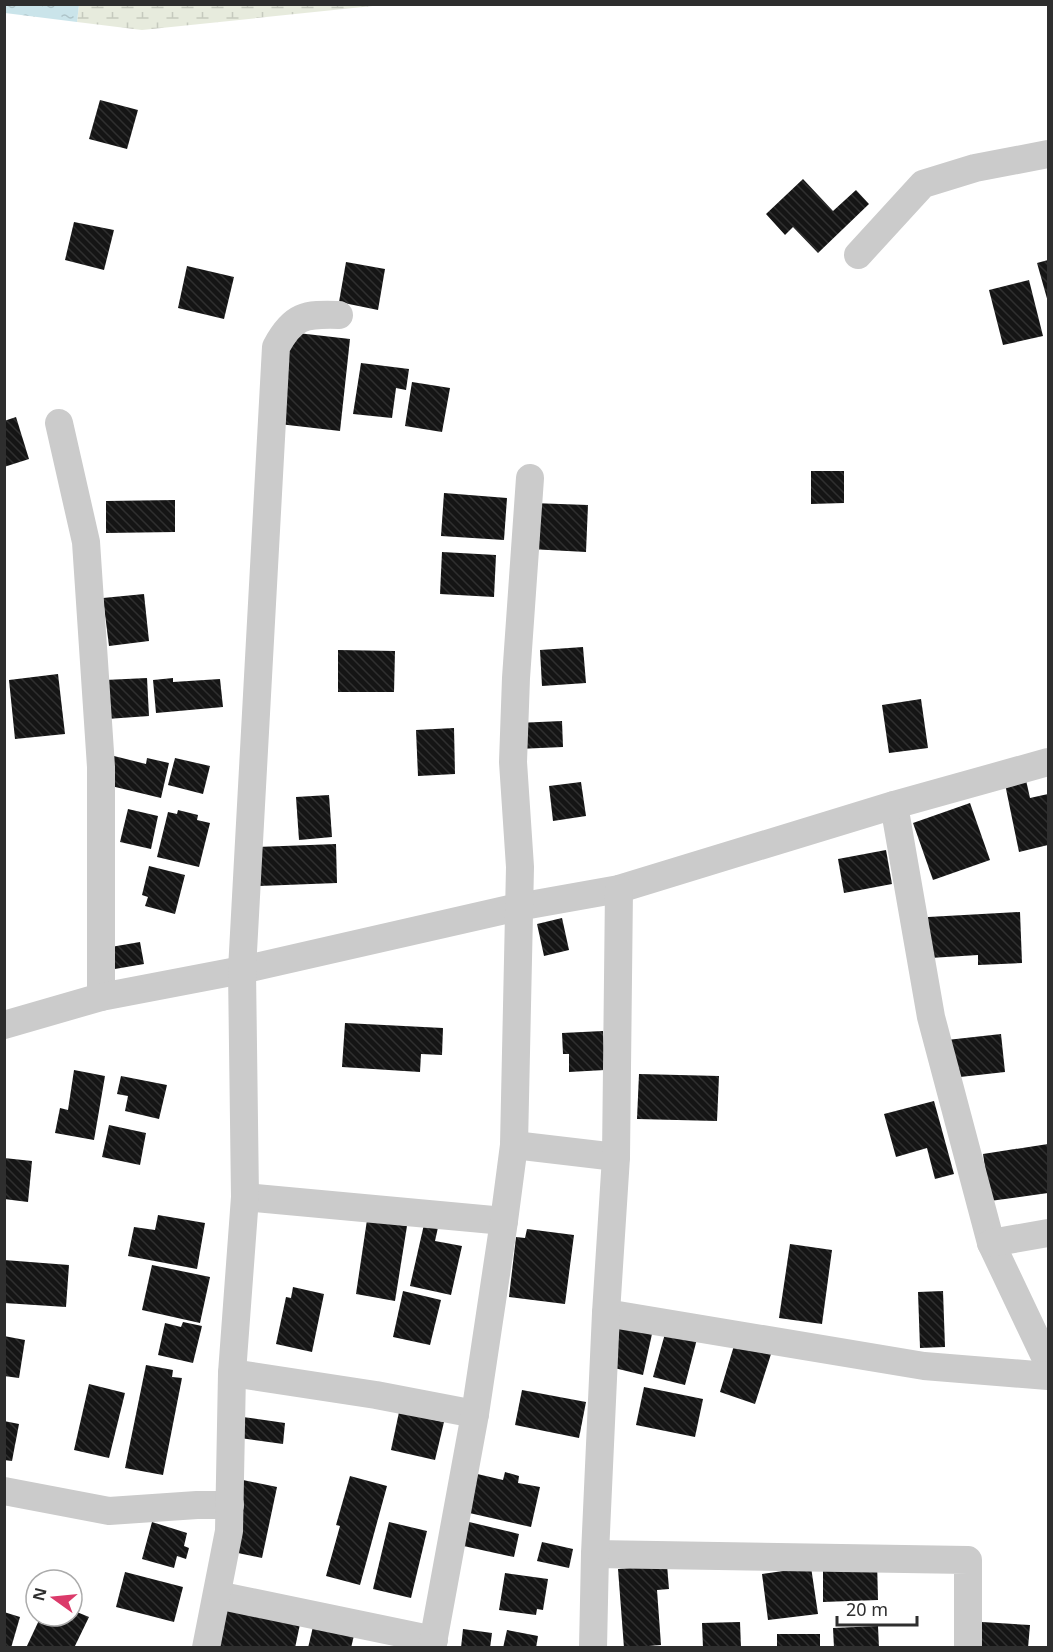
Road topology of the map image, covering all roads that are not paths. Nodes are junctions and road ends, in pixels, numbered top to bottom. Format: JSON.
{"nodes":[{"id":1,"x":1048,"y":154,"type":"edge"},
{"id":2,"x":858,"y":255,"type":"dead end"},
{"id":3,"x":339,"y":315,"type":"dead end"},
{"id":4,"x":59,"y":423,"type":"dead end"},
{"id":5,"x":530,"y":478,"type":"dead end"},
{"id":6,"x":1048,"y":762,"type":"edge"},
{"id":7,"x":894,"y":805,"type":"junction"},
{"id":8,"x":619,"y":889,"type":"junction"},
{"id":9,"x":518,"y":907,"type":"junction"},
{"id":10,"x":242,"y":970,"type":"junction"},
{"id":11,"x":101,"y":997,"type":"junction"},
{"id":12,"x":4,"y":1025,"type":"edge"},
{"id":13,"x":514,"y":1144,"type":"junction"},
{"id":14,"x":616,"y":1157,"type":"junction"},
{"id":15,"x":245,"y":1197,"type":"junction"},
{"id":16,"x":504,"y":1221,"type":"junction"},
{"id":17,"x":1048,"y":1233,"type":"edge"},
{"id":18,"x":991,"y":1243,"type":"junction"},
{"id":19,"x":606,"y":1313,"type":"junction"},
{"id":20,"x":1048,"y":1363,"type":"edge"},
{"id":21,"x":232,"y":1372,"type":"junction"},
{"id":22,"x":1048,"y":1376,"type":"edge"},
{"id":23,"x":475,"y":1414,"type":"junction"},
{"id":24,"x":4,"y":1491,"type":"edge"},
{"id":25,"x":230,"y":1505,"type":"junction"},
{"id":26,"x":594,"y":1554,"type":"junction"},
{"id":27,"x":217,"y":1595,"type":"junction"},
{"id":28,"x":433,"y":1643,"type":"edge"},
{"id":29,"x":206,"y":1647,"type":"edge"},
{"id":30,"x":593,"y":1647,"type":"edge"},
{"id":31,"x":968,"y":1647,"type":"edge"}],
"edges":[{"from":1,"to":2,"type":"street"},
{"from":3,"to":10,"type":"street"},
{"from":4,"to":11,"type":"street"},
{"from":5,"to":9,"type":"street"},
{"from":6,"to":7,"type":"street"},
{"from":7,"to":8,"type":"street"},
{"from":7,"to":18,"type":"street"},
{"from":8,"to":9,"type":"street"},
{"from":8,"to":14,"type":"street"},
{"from":9,"to":10,"type":"street"},
{"from":9,"to":13,"type":"street"},
{"from":10,"to":11,"type":"street"},
{"from":10,"to":15,"type":"street"},
{"from":11,"to":12,"type":"street"},
{"from":13,"to":14,"type":"street"},
{"from":13,"to":16,"type":"street"},
{"from":14,"to":19,"type":"street"},
{"from":15,"to":16,"type":"street"},
{"from":15,"to":21,"type":"street"},
{"from":16,"to":23,"type":"street"},
{"from":17,"to":18,"type":"street"},
{"from":18,"to":20,"type":"street"},
{"from":19,"to":22,"type":"street"},
{"from":19,"to":26,"type":"street"},
{"from":21,"to":23,"type":"street"},
{"from":21,"to":25,"type":"street"},
{"from":23,"to":28,"type":"street"},
{"from":24,"to":25,"type":"street"},
{"from":25,"to":27,"type":"street"},
{"from":26,"to":30,"type":"street"},
{"from":26,"to":31,"type":"street"},
{"from":27,"to":28,"type":"street"},
{"from":27,"to":29,"type":"street"}]}
